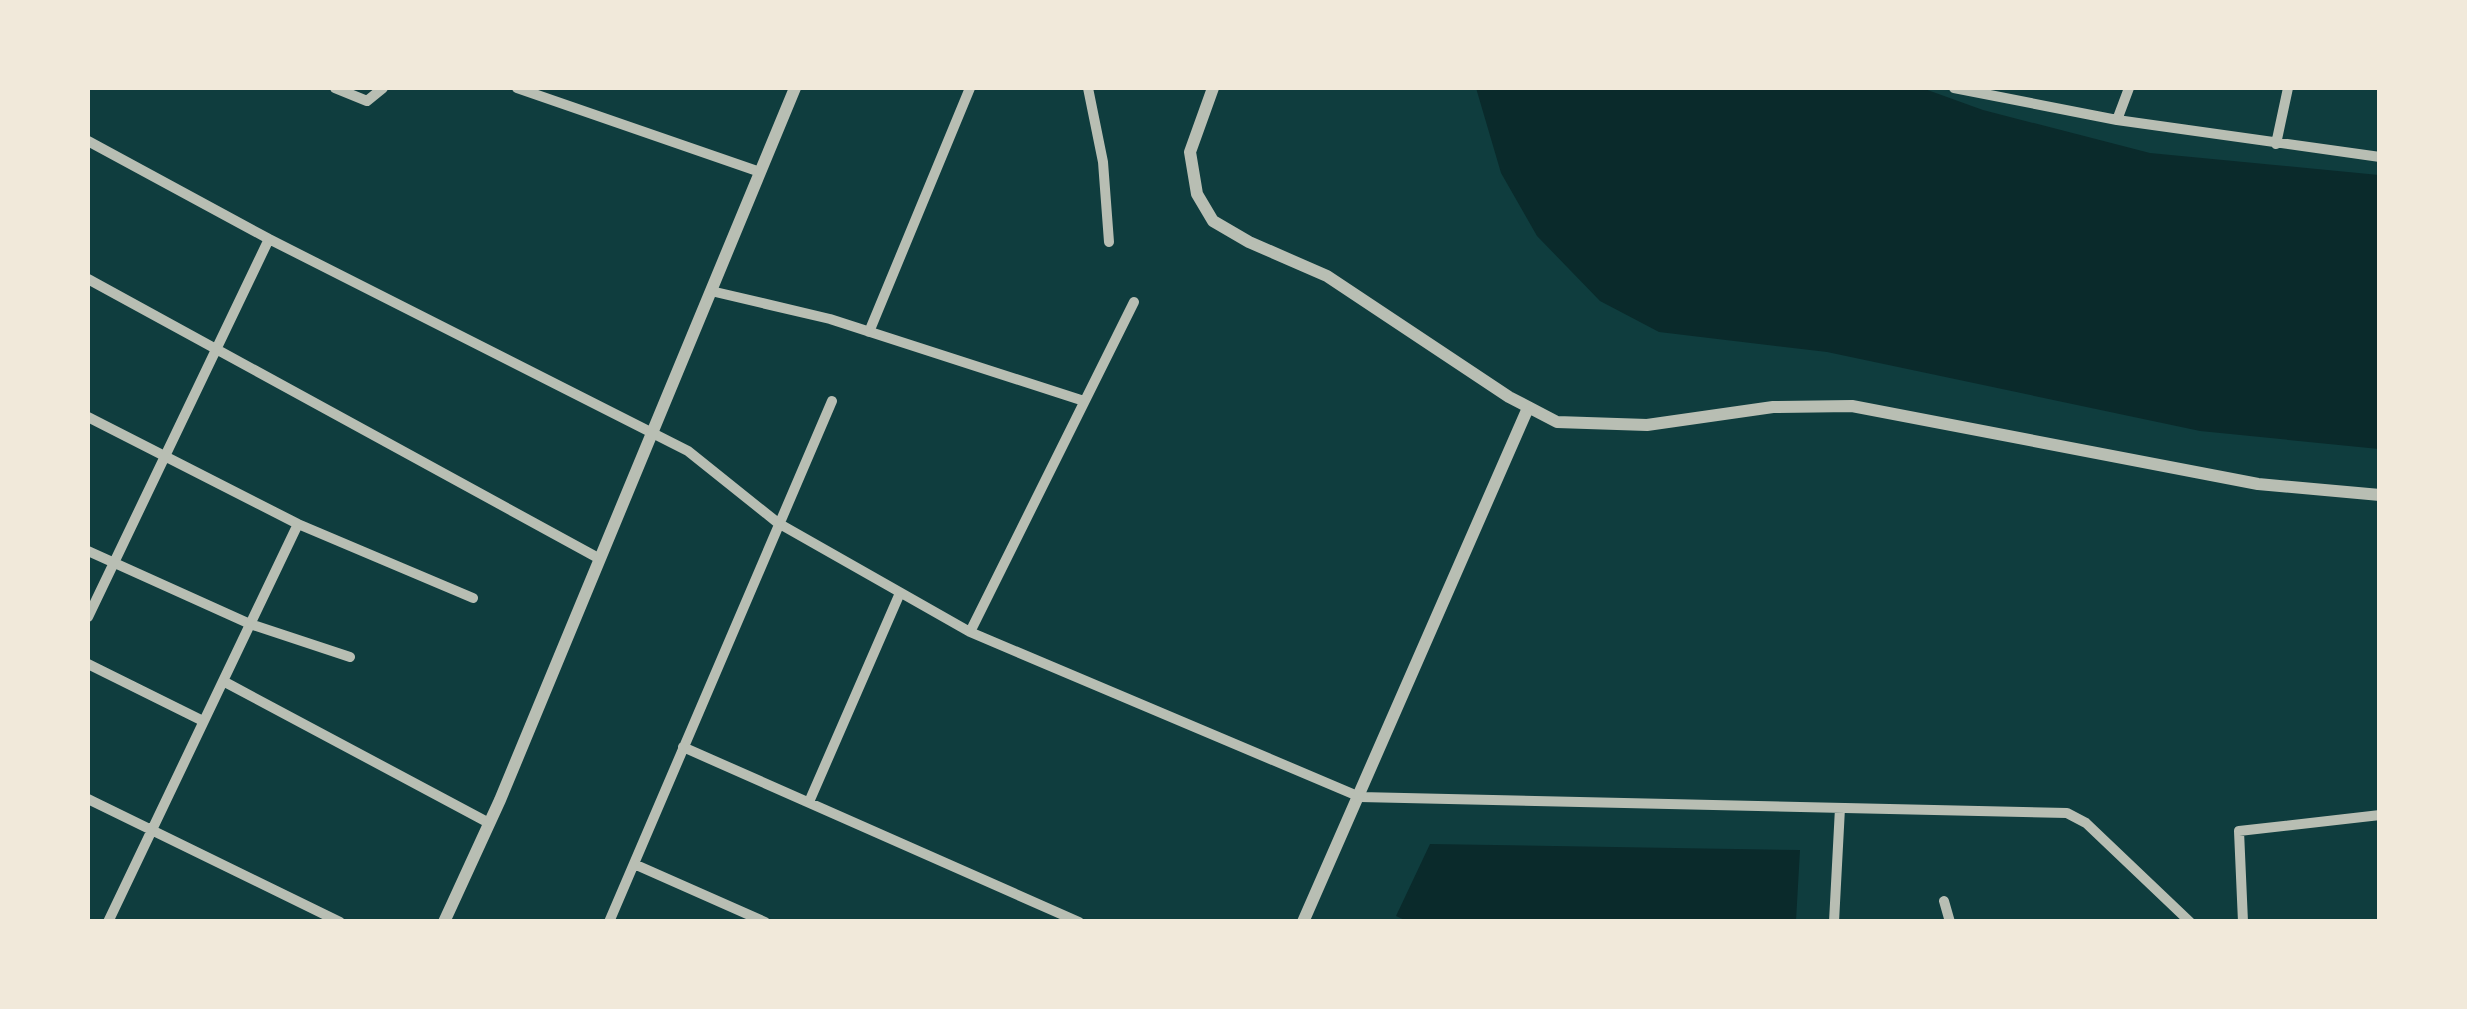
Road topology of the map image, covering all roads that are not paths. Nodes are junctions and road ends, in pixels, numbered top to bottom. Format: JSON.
{"nodes":[{"id":1,"x":335,"y":88,"type":"edge"},
{"id":2,"x":383,"y":88,"type":"edge"},
{"id":3,"x":518,"y":88,"type":"edge"},
{"id":4,"x":795,"y":88,"type":"edge"},
{"id":5,"x":970,"y":88,"type":"edge"},
{"id":6,"x":1088,"y":88,"type":"edge"},
{"id":7,"x":1213,"y":88,"type":"edge"},
{"id":8,"x":1954,"y":88,"type":"edge"},
{"id":9,"x":2129,"y":88,"type":"edge"},
{"id":10,"x":2288,"y":88,"type":"edge"},
{"id":11,"x":2116,"y":120,"type":"junction"},
{"id":12,"x":88,"y":141,"type":"edge"},
{"id":13,"x":2276,"y":144,"type":"junction"},
{"id":14,"x":2380,"y":157,"type":"edge"},
{"id":15,"x":760,"y":172,"type":"junction"},
{"id":16,"x":268,"y":239,"type":"junction"},
{"id":17,"x":1109,"y":242,"type":"dead end"},
{"id":18,"x":88,"y":278,"type":"edge"},
{"id":19,"x":710,"y":291,"type":"junction"},
{"id":20,"x":1134,"y":302,"type":"dead end"},
{"id":21,"x":869,"y":332,"type":"junction"},
{"id":22,"x":217,"y":347,"type":"junction"},
{"id":23,"x":832,"y":401,"type":"dead end"},
{"id":24,"x":1084,"y":401,"type":"junction"},
{"id":25,"x":1528,"y":408,"type":"junction"},
{"id":26,"x":88,"y":417,"type":"edge"},
{"id":27,"x":653,"y":436,"type":"junction"},
{"id":28,"x":164,"y":458,"type":"junction"},
{"id":29,"x":2380,"y":495,"type":"edge"},
{"id":30,"x":778,"y":523,"type":"junction"},
{"id":31,"x":298,"y":524,"type":"junction"},
{"id":32,"x":88,"y":550,"type":"edge"},
{"id":33,"x":600,"y":559,"type":"junction"},
{"id":34,"x":113,"y":564,"type":"junction"},
{"id":35,"x":900,"y":593,"type":"junction"},
{"id":36,"x":473,"y":598,"type":"dead end"},
{"id":37,"x":88,"y":617,"type":"edge"},
{"id":38,"x":250,"y":624,"type":"junction"},
{"id":39,"x":970,"y":632,"type":"junction"},
{"id":40,"x":350,"y":657,"type":"dead end"},
{"id":41,"x":88,"y":664,"type":"edge"},
{"id":42,"x":223,"y":681,"type":"junction"},
{"id":43,"x":203,"y":721,"type":"junction"},
{"id":44,"x":683,"y":746,"type":"junction"},
{"id":45,"x":1360,"y":797,"type":"junction"},
{"id":46,"x":88,"y":799,"type":"edge"},
{"id":47,"x":810,"y":802,"type":"junction"},
{"id":48,"x":1840,"y":808,"type":"junction"},
{"id":49,"x":2380,"y":816,"type":"edge"},
{"id":50,"x":489,"y":822,"type":"junction"},
{"id":51,"x":152,"y":830,"type":"junction"},
{"id":52,"x":634,"y":864,"type":"junction"},
{"id":53,"x":1944,"y":901,"type":"dead end"},
{"id":54,"x":108,"y":922,"type":"edge"},
{"id":55,"x":340,"y":922,"type":"edge"},
{"id":56,"x":444,"y":922,"type":"edge"},
{"id":57,"x":609,"y":922,"type":"edge"},
{"id":58,"x":765,"y":922,"type":"edge"},
{"id":59,"x":1079,"y":922,"type":"edge"},
{"id":60,"x":1303,"y":922,"type":"edge"},
{"id":61,"x":1834,"y":922,"type":"edge"},
{"id":62,"x":1950,"y":922,"type":"edge"},
{"id":63,"x":2190,"y":922,"type":"edge"},
{"id":64,"x":2243,"y":922,"type":"edge"}],
"edges":[{"from":1,"to":2,"type":"street"},
{"from":3,"to":15,"type":"street"},
{"from":4,"to":15,"type":"street"},
{"from":5,"to":21,"type":"street"},
{"from":6,"to":17,"type":"street"},
{"from":7,"to":25,"type":"street"},
{"from":8,"to":11,"type":"street"},
{"from":9,"to":11,"type":"street"},
{"from":10,"to":13,"type":"street"},
{"from":11,"to":13,"type":"street"},
{"from":12,"to":16,"type":"street"},
{"from":13,"to":14,"type":"street"},
{"from":15,"to":19,"type":"street"},
{"from":16,"to":22,"type":"street"},
{"from":16,"to":27,"type":"street"},
{"from":18,"to":22,"type":"street"},
{"from":19,"to":21,"type":"street"},
{"from":19,"to":27,"type":"street"},
{"from":20,"to":24,"type":"street"},
{"from":21,"to":24,"type":"street"},
{"from":22,"to":28,"type":"street"},
{"from":22,"to":33,"type":"street"},
{"from":23,"to":30,"type":"street"},
{"from":24,"to":39,"type":"street"},
{"from":25,"to":29,"type":"street"},
{"from":25,"to":45,"type":"street"},
{"from":26,"to":28,"type":"street"},
{"from":27,"to":30,"type":"street"},
{"from":27,"to":33,"type":"street"},
{"from":28,"to":31,"type":"street"},
{"from":28,"to":34,"type":"street"},
{"from":30,"to":35,"type":"street"},
{"from":30,"to":44,"type":"street"},
{"from":31,"to":36,"type":"street"},
{"from":31,"to":38,"type":"street"},
{"from":32,"to":34,"type":"street"},
{"from":33,"to":50,"type":"street"},
{"from":34,"to":37,"type":"street"},
{"from":34,"to":38,"type":"street"},
{"from":35,"to":39,"type":"street"},
{"from":35,"to":47,"type":"street"},
{"from":38,"to":40,"type":"street"},
{"from":38,"to":42,"type":"street"},
{"from":39,"to":45,"type":"street"},
{"from":41,"to":43,"type":"street"},
{"from":42,"to":43,"type":"street"},
{"from":42,"to":50,"type":"street"},
{"from":43,"to":51,"type":"street"},
{"from":44,"to":47,"type":"street"},
{"from":44,"to":52,"type":"street"},
{"from":45,"to":48,"type":"street"},
{"from":45,"to":60,"type":"street"},
{"from":46,"to":51,"type":"street"},
{"from":47,"to":59,"type":"street"},
{"from":48,"to":61,"type":"street"},
{"from":48,"to":63,"type":"street"},
{"from":49,"to":64,"type":"street"},
{"from":50,"to":56,"type":"street"},
{"from":51,"to":54,"type":"street"},
{"from":51,"to":55,"type":"street"},
{"from":52,"to":57,"type":"street"},
{"from":52,"to":58,"type":"street"},
{"from":53,"to":62,"type":"street"}]}
